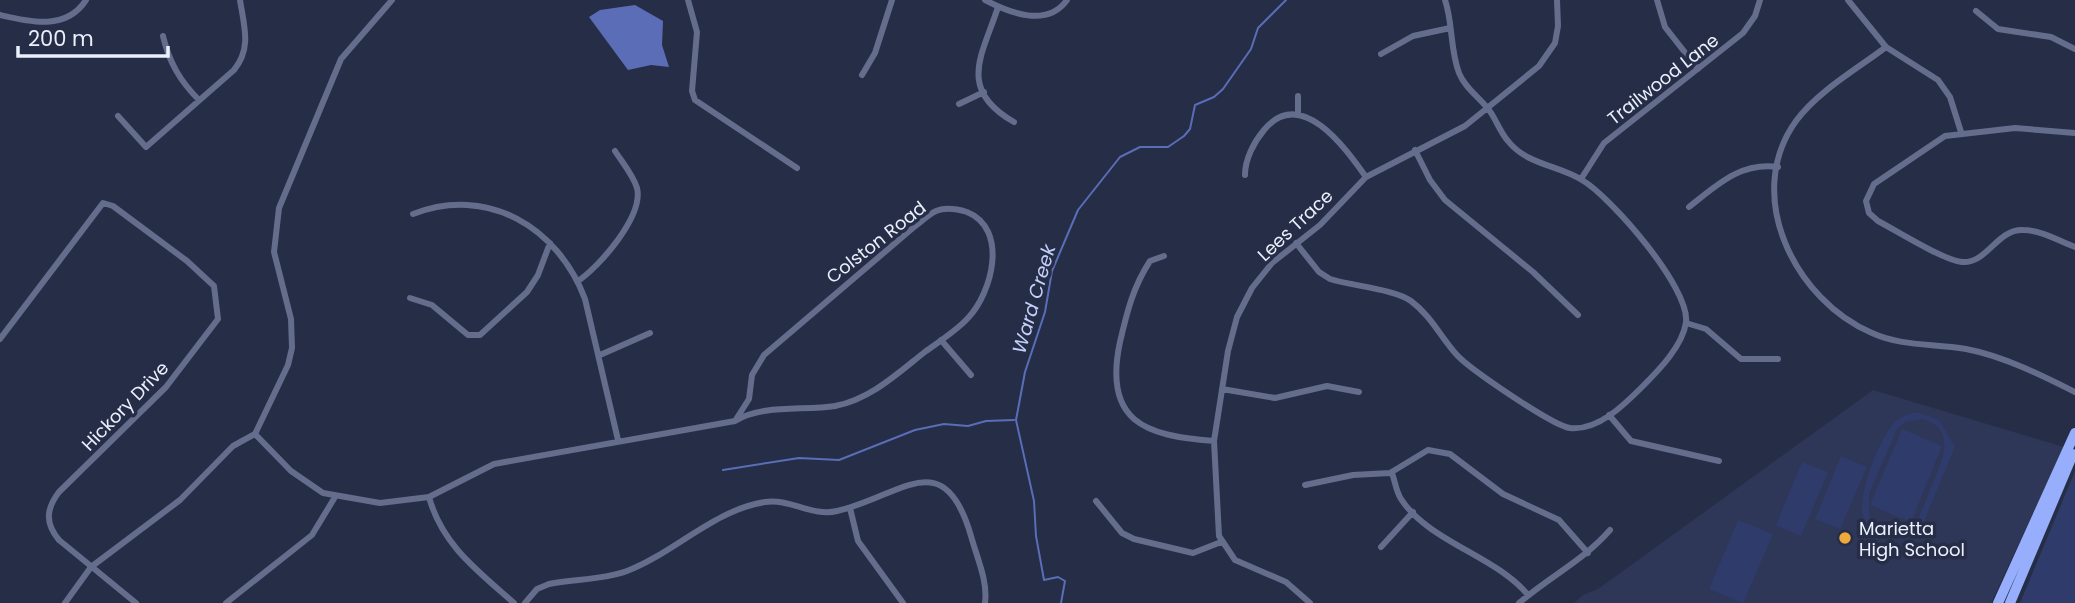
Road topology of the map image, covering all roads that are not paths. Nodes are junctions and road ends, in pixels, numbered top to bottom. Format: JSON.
{"nodes":[{"id":1,"x":86,"y":0,"type":"edge"},
{"id":2,"x":240,"y":0,"type":"edge"},
{"id":3,"x":391,"y":0,"type":"edge"},
{"id":4,"x":688,"y":0,"type":"edge"},
{"id":5,"x":892,"y":0,"type":"edge"},
{"id":6,"x":985,"y":0,"type":"edge"},
{"id":7,"x":1067,"y":0,"type":"edge"},
{"id":8,"x":1446,"y":0,"type":"edge"},
{"id":9,"x":1557,"y":0,"type":"edge"},
{"id":10,"x":1657,"y":0,"type":"edge"},
{"id":11,"x":1760,"y":0,"type":"edge"},
{"id":12,"x":1848,"y":0,"type":"edge"},
{"id":13,"x":998,"y":7,"type":"junction"},
{"id":14,"x":1976,"y":11,"type":"dead end"},
{"id":15,"x":0,"y":15,"type":"edge"},
{"id":16,"x":1450,"y":28,"type":"junction"},
{"id":17,"x":163,"y":36,"type":"dead end"},
{"id":18,"x":1555,"y":43,"type":"junction"},
{"id":19,"x":1564,"y":47,"type":"dead end"},
{"id":20,"x":1886,"y":47,"type":"junction"},
{"id":21,"x":2075,"y":49,"type":"edge"},
{"id":22,"x":1381,"y":54,"type":"dead end"},
{"id":23,"x":1698,"y":69,"type":"junction"},
{"id":24,"x":862,"y":75,"type":"dead end"},
{"id":25,"x":984,"y":92,"type":"junction"},
{"id":26,"x":1298,"y":96,"type":"dead end"},
{"id":27,"x":199,"y":100,"type":"junction"},
{"id":28,"x":959,"y":104,"type":"dead end"},
{"id":29,"x":1488,"y":109,"type":"junction"},
{"id":30,"x":1297,"y":114,"type":"junction"},
{"id":31,"x":118,"y":116,"type":"dead end"},
{"id":32,"x":1014,"y":122,"type":"dead end"},
{"id":33,"x":1961,"y":132,"type":"junction"},
{"id":34,"x":2075,"y":133,"type":"edge"},
{"id":35,"x":1415,"y":150,"type":"junction"},
{"id":36,"x":615,"y":151,"type":"dead end"},
{"id":37,"x":1778,"y":167,"type":"junction"},
{"id":38,"x":797,"y":168,"type":"dead end"},
{"id":39,"x":1245,"y":175,"type":"dead end"},
{"id":40,"x":1366,"y":177,"type":"junction"},
{"id":41,"x":1581,"y":179,"type":"junction"},
{"id":42,"x":1689,"y":207,"type":"dead end"},
{"id":43,"x":413,"y":214,"type":"dead end"},
{"id":44,"x":550,"y":243,"type":"junction"},
{"id":45,"x":1296,"y":243,"type":"junction"},
{"id":46,"x":2075,"y":247,"type":"edge"},
{"id":47,"x":1164,"y":256,"type":"dead end"},
{"id":48,"x":578,"y":281,"type":"junction"},
{"id":49,"x":410,"y":298,"type":"dead end"},
{"id":50,"x":1578,"y":315,"type":"dead end"},
{"id":51,"x":1686,"y":323,"type":"junction"},
{"id":52,"x":650,"y":333,"type":"dead end"},
{"id":53,"x":0,"y":339,"type":"edge"},
{"id":54,"x":941,"y":340,"type":"junction"},
{"id":55,"x":600,"y":355,"type":"junction"},
{"id":56,"x":1778,"y":359,"type":"dead end"},
{"id":57,"x":971,"y":375,"type":"dead end"},
{"id":58,"x":1222,"y":389,"type":"junction"},
{"id":59,"x":1359,"y":392,"type":"dead end"},
{"id":60,"x":2075,"y":392,"type":"edge"},
{"id":61,"x":1609,"y":415,"type":"junction"},
{"id":62,"x":735,"y":421,"type":"junction"},
{"id":63,"x":2075,"y":433,"type":"edge"},
{"id":64,"x":255,"y":434,"type":"junction"},
{"id":65,"x":618,"y":440,"type":"junction"},
{"id":66,"x":1214,"y":442,"type":"junction"},
{"id":67,"x":2075,"y":449,"type":"edge"},
{"id":68,"x":1719,"y":461,"type":"dead end"},
{"id":69,"x":1392,"y":473,"type":"junction"},
{"id":70,"x":1305,"y":485,"type":"dead end"},
{"id":71,"x":335,"y":497,"type":"junction"},
{"id":72,"x":429,"y":497,"type":"junction"},
{"id":73,"x":1096,"y":501,"type":"dead end"},
{"id":74,"x":850,"y":508,"type":"junction"},
{"id":75,"x":1413,"y":512,"type":"junction"},
{"id":76,"x":1610,"y":530,"type":"dead end"},
{"id":77,"x":1221,"y":542,"type":"junction"},
{"id":78,"x":1381,"y":547,"type":"dead end"},
{"id":79,"x":1588,"y":553,"type":"junction"},
{"id":80,"x":91,"y":566,"type":"junction"},
{"id":81,"x":1528,"y":595,"type":"junction"},
{"id":82,"x":65,"y":603,"type":"edge"},
{"id":83,"x":136,"y":603,"type":"edge"},
{"id":84,"x":226,"y":603,"type":"edge"},
{"id":85,"x":514,"y":603,"type":"edge"},
{"id":86,"x":525,"y":603,"type":"edge"},
{"id":87,"x":904,"y":603,"type":"edge"},
{"id":88,"x":985,"y":603,"type":"edge"},
{"id":89,"x":1310,"y":603,"type":"edge"},
{"id":90,"x":1519,"y":603,"type":"edge"},
{"id":91,"x":1998,"y":603,"type":"edge"},
{"id":92,"x":2010,"y":603,"type":"edge"}],
"edges":[{"from":1,"to":15,"type":"street"},
{"from":2,"to":27,"type":"street"},
{"from":3,"to":64,"type":"street"},
{"from":4,"to":38,"type":"street"},
{"from":5,"to":24,"type":"street"},
{"from":6,"to":13,"type":"street"},
{"from":7,"to":13,"type":"street"},
{"from":8,"to":16,"type":"street"},
{"from":9,"to":18,"type":"street"},
{"from":10,"to":23,"type":"street"},
{"from":11,"to":23,"type":"street","name":"Trailwood Lane"},
{"from":12,"to":20,"type":"street"},
{"from":13,"to":25,"type":"street"},
{"from":14,"to":21,"type":"street"},
{"from":16,"to":22,"type":"street"},
{"from":16,"to":29,"type":"street"},
{"from":17,"to":27,"type":"street"},
{"from":18,"to":19,"type":"street"},
{"from":18,"to":29,"type":"street","name":"Lees Trace"},
{"from":20,"to":33,"type":"street"},
{"from":20,"to":37,"type":"street"},
{"from":23,"to":41,"type":"street","name":"Trailwood Lane"},
{"from":25,"to":28,"type":"street"},
{"from":25,"to":32,"type":"street"},
{"from":26,"to":30,"type":"street"},
{"from":27,"to":31,"type":"street"},
{"from":29,"to":35,"type":"street","name":"Lees Trace"},
{"from":29,"to":41,"type":"street"},
{"from":30,"to":39,"type":"street"},
{"from":30,"to":40,"type":"street"},
{"from":33,"to":34,"type":"street"},
{"from":33,"to":46,"type":"street"},
{"from":35,"to":40,"type":"street","name":"Lees Trace"},
{"from":35,"to":50,"type":"street"},
{"from":36,"to":48,"type":"street"},
{"from":37,"to":42,"type":"street"},
{"from":37,"to":60,"type":"street"},
{"from":40,"to":45,"type":"street","name":"Lees Trace"},
{"from":41,"to":51,"type":"street"},
{"from":43,"to":44,"type":"street"},
{"from":44,"to":48,"type":"street"},
{"from":44,"to":49,"type":"street"},
{"from":45,"to":58,"type":"street","name":"Lees Trace"},
{"from":45,"to":61,"type":"street"},
{"from":47,"to":66,"type":"street"},
{"from":48,"to":55,"type":"street"},
{"from":51,"to":56,"type":"street"},
{"from":51,"to":61,"type":"street"},
{"from":52,"to":55,"type":"street"},
{"from":53,"to":80,"type":"street","name":"Hickory Drive"},
{"from":54,"to":57,"type":"street"},
{"from":54,"to":62,"type":"street","name":"Colston Road"},
{"from":54,"to":62,"type":"street","name":"Colston Road"},
{"from":55,"to":65,"type":"street"},
{"from":58,"to":59,"type":"street"},
{"from":58,"to":66,"type":"street","name":"Lees Trace"},
{"from":61,"to":68,"type":"street"},
{"from":62,"to":65,"type":"street","name":"Colston Road"},
{"from":63,"to":91,"type":"highway"},
{"from":64,"to":71,"type":"street","name":"Colston Road"},
{"from":64,"to":80,"type":"street"},
{"from":65,"to":72,"type":"street","name":"Colston Road"},
{"from":66,"to":77,"type":"street","name":"Lees Trace"},
{"from":67,"to":92,"type":"highway"},
{"from":69,"to":70,"type":"street"},
{"from":69,"to":75,"type":"street"},
{"from":69,"to":79,"type":"street"},
{"from":71,"to":72,"type":"street","name":"Colston Road"},
{"from":71,"to":84,"type":"street"},
{"from":72,"to":85,"type":"street"},
{"from":73,"to":77,"type":"street"},
{"from":74,"to":86,"type":"street"},
{"from":74,"to":87,"type":"street"},
{"from":74,"to":88,"type":"street"},
{"from":75,"to":78,"type":"street"},
{"from":75,"to":81,"type":"street"},
{"from":76,"to":79,"type":"street"},
{"from":77,"to":89,"type":"street"},
{"from":79,"to":81,"type":"street"},
{"from":80,"to":82,"type":"street"},
{"from":80,"to":83,"type":"street","name":"Hickory Drive"},
{"from":81,"to":90,"type":"street"}]}
